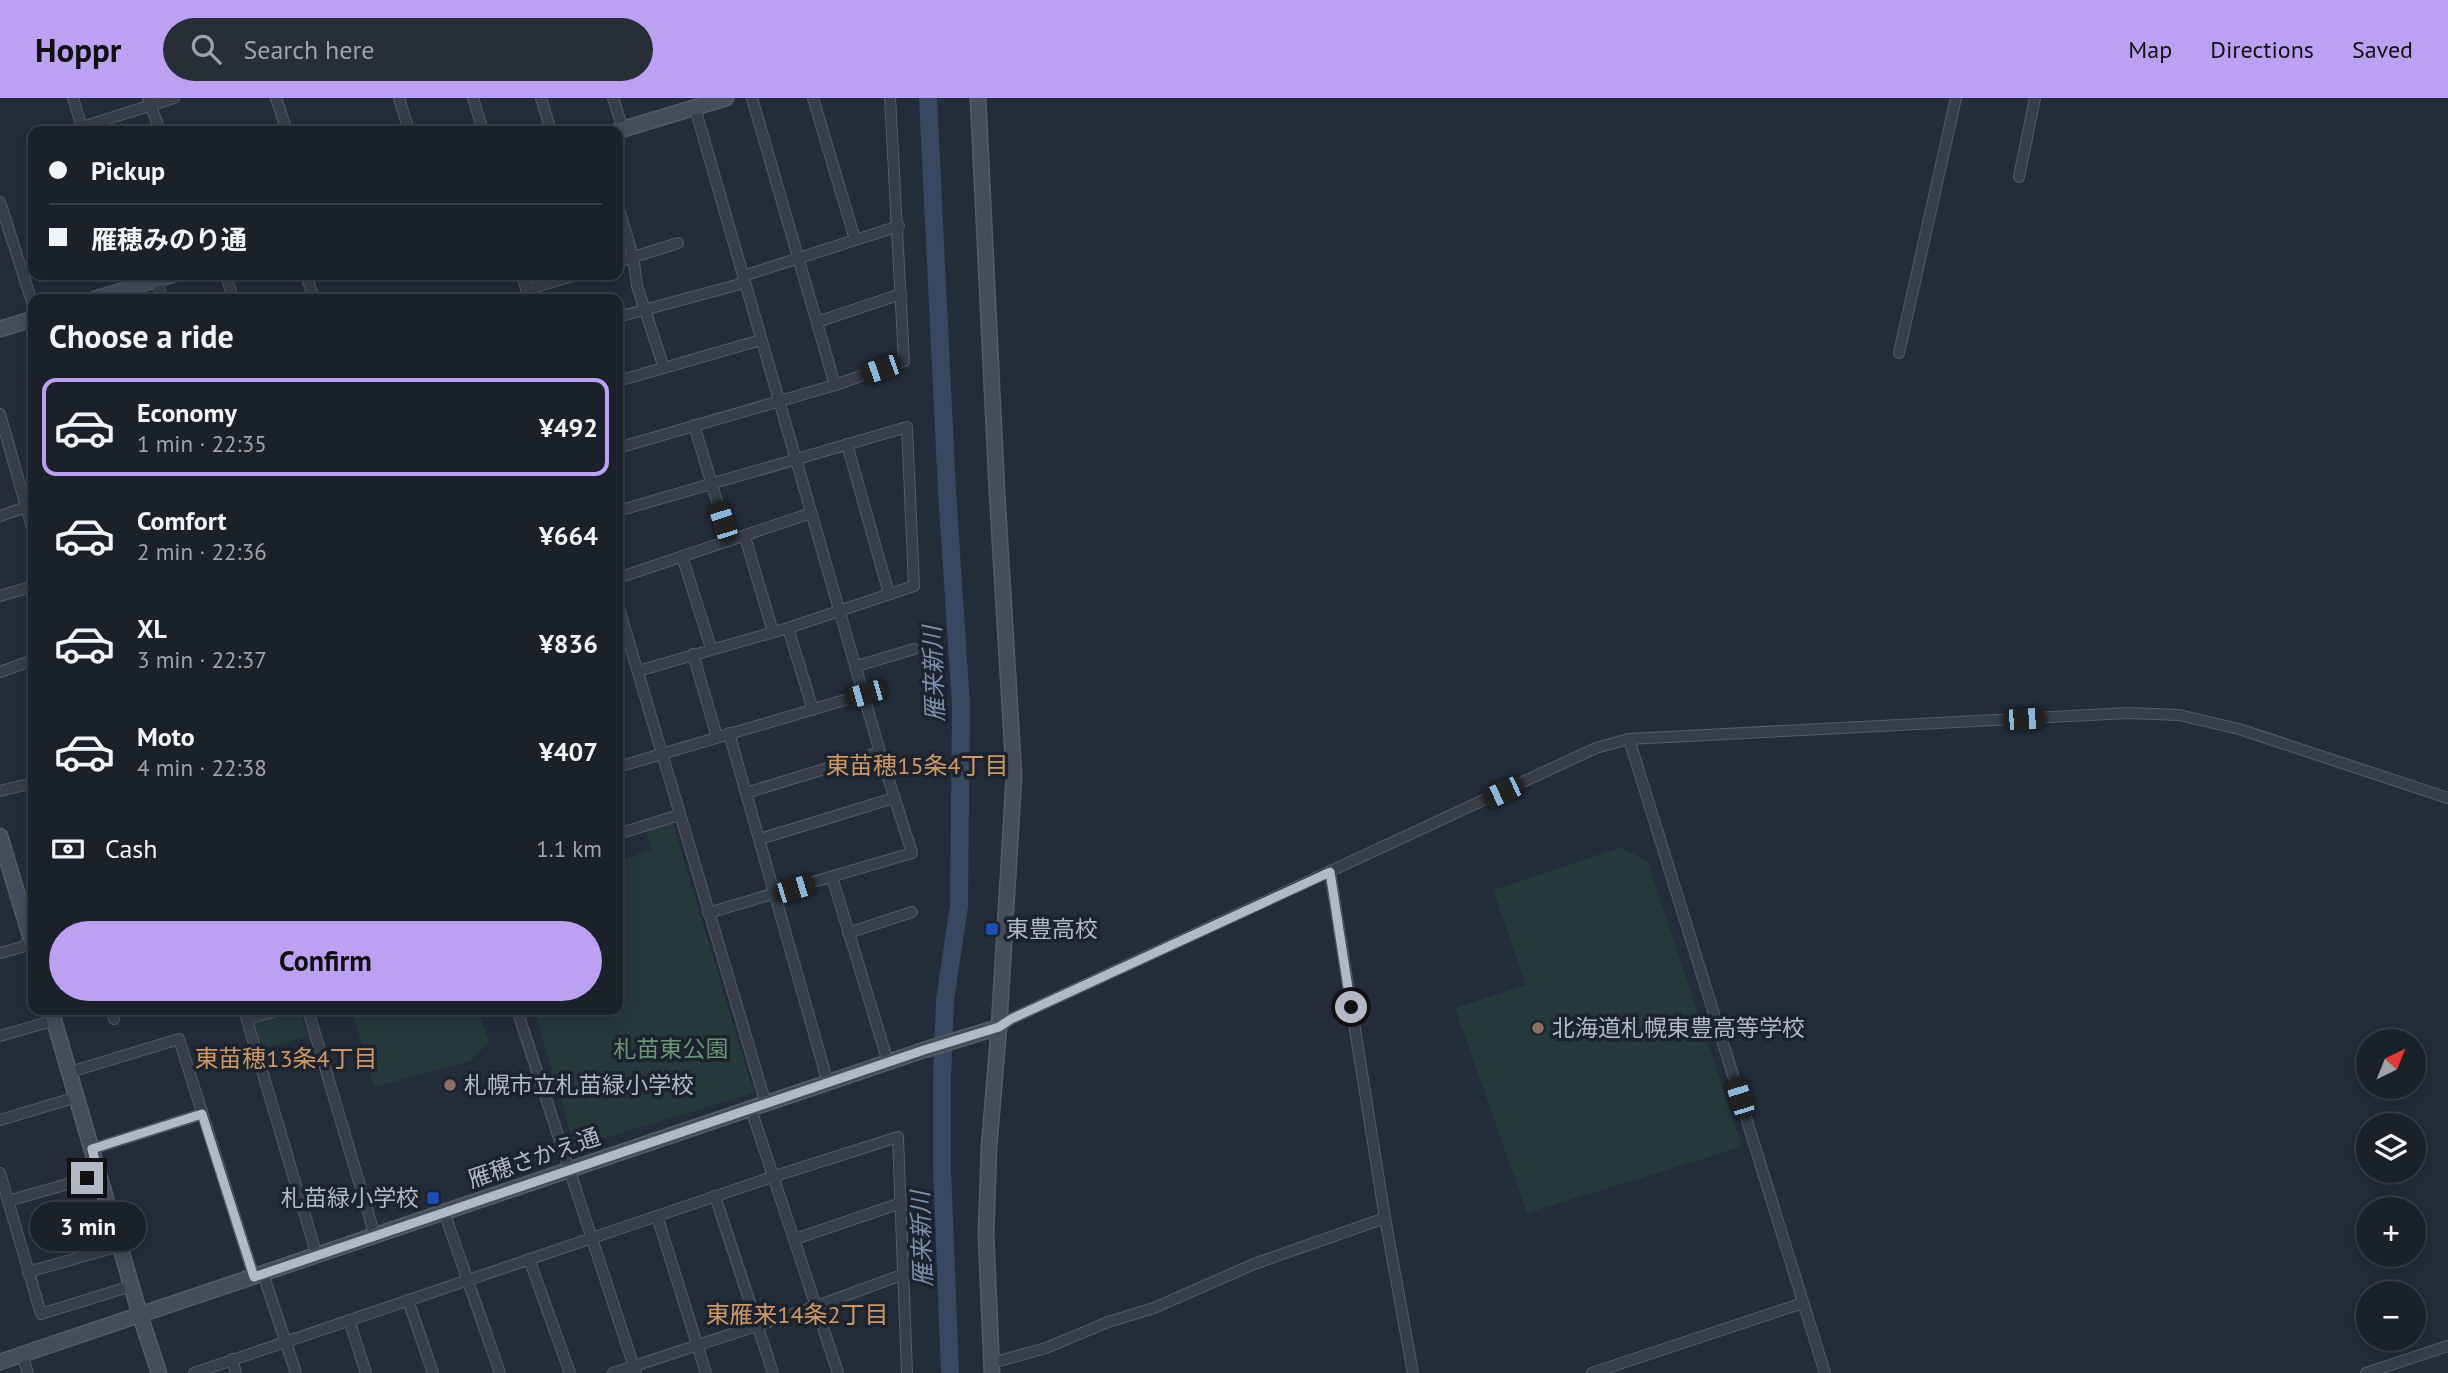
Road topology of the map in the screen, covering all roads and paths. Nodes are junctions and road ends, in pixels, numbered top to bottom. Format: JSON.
{"nodes":[{"id":1,"x":73,"y":98,"type":"edge"},
{"id":2,"x":174,"y":98,"type":"edge"},
{"id":3,"x":276,"y":98,"type":"edge"},
{"id":4,"x":399,"y":98,"type":"edge"},
{"id":5,"x":473,"y":98,"type":"edge"},
{"id":6,"x":541,"y":98,"type":"edge"},
{"id":7,"x":613,"y":98,"type":"edge"},
{"id":8,"x":726,"y":98,"type":"edge"},
{"id":9,"x":752,"y":98,"type":"edge"},
{"id":10,"x":813,"y":98,"type":"edge"},
{"id":11,"x":890,"y":98,"type":"edge"},
{"id":12,"x":978,"y":98,"type":"edge"},
{"id":13,"x":1956,"y":98,"type":"edge"},
{"id":14,"x":2035,"y":98,"type":"edge"},
{"id":15,"x":150,"y":102,"type":"edge"},
{"id":16,"x":693,"y":103,"type":"edge"},
{"id":17,"x":82,"y":126,"type":"edge"},
{"id":18,"x":90,"y":126,"type":"edge"},
{"id":19,"x":158,"y":126,"type":"edge"},
{"id":20,"x":285,"y":126,"type":"edge"},
{"id":21,"x":407,"y":126,"type":"edge"},
{"id":22,"x":481,"y":126,"type":"edge"},
{"id":23,"x":549,"y":126,"type":"edge"},
{"id":24,"x":619,"y":126,"type":"edge"},
{"id":25,"x":623,"y":129,"type":"edge"},
{"id":26,"x":2019,"y":177,"type":"dead end"},
{"id":27,"x":0,"y":202,"type":"edge"},
{"id":28,"x":623,"y":223,"type":"edge"},
{"id":29,"x":898,"y":226,"type":"junction"},
{"id":30,"x":4,"y":231,"type":"edge"},
{"id":31,"x":855,"y":239,"type":"junction"},
{"id":32,"x":678,"y":243,"type":"dead end"},
{"id":33,"x":633,"y":256,"type":"junction"},
{"id":34,"x":797,"y":257,"type":"junction"},
{"id":35,"x":623,"y":260,"type":"edge"},
{"id":36,"x":743,"y":279,"type":"junction"},
{"id":37,"x":564,"y":280,"type":"edge"},
{"id":38,"x":132,"y":281,"type":"edge"},
{"id":39,"x":29,"y":294,"type":"edge"},
{"id":40,"x":107,"y":294,"type":"edge"},
{"id":41,"x":529,"y":294,"type":"edge"},
{"id":42,"x":901,"y":294,"type":"junction"},
{"id":43,"x":645,"y":309,"type":"junction"},
{"id":44,"x":623,"y":316,"type":"edge"},
{"id":45,"x":28,"y":321,"type":"edge"},
{"id":46,"x":817,"y":322,"type":"junction"},
{"id":47,"x":0,"y":329,"type":"edge"},
{"id":48,"x":761,"y":340,"type":"junction"},
{"id":49,"x":1899,"y":353,"type":"dead end"},
{"id":50,"x":664,"y":369,"type":"junction"},
{"id":51,"x":623,"y":380,"type":"edge"},
{"id":52,"x":835,"y":385,"type":"junction"},
{"id":53,"x":779,"y":401,"type":"junction"},
{"id":54,"x":0,"y":415,"type":"edge"},
{"id":55,"x":694,"y":425,"type":"junction"},
{"id":56,"x":3,"y":437,"type":"edge"},
{"id":57,"x":847,"y":444,"type":"junction"},
{"id":58,"x":623,"y":446,"type":"edge"},
{"id":59,"x":796,"y":459,"type":"junction"},
{"id":60,"x":710,"y":484,"type":"junction"},
{"id":61,"x":26,"y":508,"type":"junction"},
{"id":62,"x":623,"y":510,"type":"edge"},
{"id":63,"x":811,"y":513,"type":"junction"},
{"id":64,"x":28,"y":515,"type":"edge"},
{"id":65,"x":0,"y":516,"type":"edge"},
{"id":66,"x":745,"y":537,"type":"junction"},
{"id":67,"x":729,"y":541,"type":"junction"},
{"id":68,"x":682,"y":556,"type":"junction"},
{"id":69,"x":623,"y":576,"type":"edge"},
{"id":70,"x":28,"y":588,"type":"edge"},
{"id":71,"x":889,"y":594,"type":"junction"},
{"id":72,"x":0,"y":596,"type":"edge"},
{"id":73,"x":840,"y":609,"type":"junction"},
{"id":74,"x":623,"y":622,"type":"edge"},
{"id":75,"x":788,"y":628,"type":"junction"},
{"id":76,"x":773,"y":632,"type":"junction"},
{"id":77,"x":711,"y":649,"type":"junction"},
{"id":78,"x":914,"y":649,"type":"dead end"},
{"id":79,"x":693,"y":654,"type":"junction"},
{"id":80,"x":28,"y":662,"type":"edge"},
{"id":81,"x":857,"y":666,"type":"junction"},
{"id":82,"x":638,"y":671,"type":"junction"},
{"id":83,"x":0,"y":672,"type":"edge"},
{"id":84,"x":865,"y":694,"type":"junction"},
{"id":85,"x":813,"y":709,"type":"junction"},
{"id":86,"x":729,"y":733,"type":"junction"},
{"id":87,"x":717,"y":737,"type":"junction"},
{"id":88,"x":1629,"y":738,"type":"junction"},
{"id":89,"x":663,"y":752,"type":"junction"},
{"id":90,"x":880,"y":752,"type":"junction"},
{"id":91,"x":623,"y":765,"type":"edge"},
{"id":92,"x":28,"y":784,"type":"edge"},
{"id":93,"x":0,"y":791,"type":"edge"},
{"id":94,"x":746,"y":793,"type":"junction"},
{"id":95,"x":894,"y":798,"type":"junction"},
{"id":96,"x":2448,"y":798,"type":"edge"},
{"id":97,"x":679,"y":815,"type":"junction"},
{"id":98,"x":623,"y":832,"type":"edge"},
{"id":99,"x":0,"y":836,"type":"edge"},
{"id":100,"x":760,"y":839,"type":"junction"},
{"id":101,"x":1330,"y":872,"type":"junction"},
{"id":102,"x":832,"y":877,"type":"junction"},
{"id":103,"x":774,"y":895,"type":"junction"},
{"id":104,"x":912,"y":912,"type":"dead end"},
{"id":105,"x":708,"y":914,"type":"junction"},
{"id":106,"x":28,"y":926,"type":"edge"},
{"id":107,"x":848,"y":933,"type":"junction"},
{"id":108,"x":28,"y":944,"type":"edge"},
{"id":109,"x":0,"y":953,"type":"edge"},
{"id":110,"x":53,"y":1015,"type":"edge"},
{"id":111,"x":245,"y":1015,"type":"edge"},
{"id":112,"x":309,"y":1015,"type":"edge"},
{"id":113,"x":519,"y":1015,"type":"edge"},
{"id":114,"x":999,"y":1027,"type":"junction"},
{"id":115,"x":0,"y":1036,"type":"edge"},
{"id":116,"x":888,"y":1062,"type":"junction"},
{"id":117,"x":70,"y":1072,"type":"junction"},
{"id":118,"x":828,"y":1083,"type":"junction"},
{"id":119,"x":77,"y":1097,"type":"junction"},
{"id":120,"x":766,"y":1104,"type":"junction"},
{"id":121,"x":751,"y":1109,"type":"junction"},
{"id":122,"x":202,"y":1114,"type":"junction"},
{"id":123,"x":0,"y":1120,"type":"edge"},
{"id":124,"x":92,"y":1149,"type":"junction"},
{"id":125,"x":569,"y":1171,"type":"junction"},
{"id":126,"x":0,"y":1173,"type":"edge"},
{"id":127,"x":99,"y":1175,"type":"junction"},
{"id":128,"x":775,"y":1176,"type":"junction"},
{"id":129,"x":715,"y":1196,"type":"junction"},
{"id":130,"x":8,"y":1201,"type":"junction"},
{"id":131,"x":901,"y":1203,"type":"junction"},
{"id":132,"x":444,"y":1212,"type":"junction"},
{"id":133,"x":657,"y":1216,"type":"junction"},
{"id":134,"x":1385,"y":1218,"type":"junction"},
{"id":135,"x":375,"y":1236,"type":"junction"},
{"id":136,"x":591,"y":1238,"type":"junction"},
{"id":137,"x":795,"y":1239,"type":"junction"},
{"id":138,"x":120,"y":1246,"type":"junction"},
{"id":139,"x":317,"y":1256,"type":"junction"},
{"id":140,"x":529,"y":1259,"type":"junction"},
{"id":141,"x":28,"y":1272,"type":"junction"},
{"id":142,"x":904,"y":1274,"type":"junction"},
{"id":143,"x":258,"y":1275,"type":"junction"},
{"id":144,"x":467,"y":1280,"type":"junction"},
{"id":145,"x":131,"y":1286,"type":"junction"},
{"id":146,"x":408,"y":1300,"type":"junction"},
{"id":147,"x":1804,"y":1303,"type":"junction"},
{"id":148,"x":817,"y":1306,"type":"junction"},
{"id":149,"x":139,"y":1315,"type":"junction"},
{"id":150,"x":349,"y":1320,"type":"junction"},
{"id":151,"x":758,"y":1326,"type":"junction"},
{"id":152,"x":285,"y":1342,"type":"junction"},
{"id":153,"x":697,"y":1344,"type":"junction"},
{"id":154,"x":2448,"y":1346,"type":"edge"},
{"id":155,"x":22,"y":1355,"type":"junction"},
{"id":156,"x":232,"y":1359,"type":"junction"},
{"id":157,"x":0,"y":1362,"type":"edge"},
{"id":158,"x":992,"y":1368,"type":"edge"},
{"id":159,"x":1623,"y":1368,"type":"edge"},
{"id":160,"x":635,"y":1370,"type":"edge"},
{"id":161,"x":28,"y":1373,"type":"edge"},
{"id":162,"x":159,"y":1373,"type":"edge"},
{"id":163,"x":194,"y":1373,"type":"edge"},
{"id":164,"x":236,"y":1373,"type":"edge"},
{"id":165,"x":296,"y":1373,"type":"edge"},
{"id":166,"x":366,"y":1373,"type":"edge"},
{"id":167,"x":433,"y":1373,"type":"edge"},
{"id":168,"x":500,"y":1373,"type":"edge"},
{"id":169,"x":570,"y":1373,"type":"edge"},
{"id":170,"x":613,"y":1373,"type":"edge"},
{"id":171,"x":706,"y":1373,"type":"edge"},
{"id":172,"x":773,"y":1373,"type":"edge"},
{"id":173,"x":838,"y":1373,"type":"edge"},
{"id":174,"x":907,"y":1373,"type":"edge"},
{"id":175,"x":1413,"y":1373,"type":"edge"},
{"id":176,"x":1592,"y":1373,"type":"edge"},
{"id":177,"x":1825,"y":1373,"type":"edge"},
{"id":178,"x":2366,"y":1373,"type":"edge"}],
"edges":[{"from":1,"to":17,"type":"street"},
{"from":2,"to":15,"type":"street"},
{"from":3,"to":20,"type":"street"},
{"from":4,"to":21,"type":"street"},
{"from":5,"to":22,"type":"street"},
{"from":6,"to":23,"type":"street"},
{"from":7,"to":24,"type":"street"},
{"from":8,"to":16,"type":"street"},
{"from":9,"to":34,"type":"street"},
{"from":10,"to":31,"type":"street"},
{"from":11,"to":29,"type":"street"},
{"from":12,"to":114,"type":"street"},
{"from":13,"to":49,"type":"street"},
{"from":14,"to":26,"type":"street"},
{"from":15,"to":18,"type":"street"},
{"from":15,"to":19,"type":"street"},
{"from":16,"to":25,"type":"street"},
{"from":16,"to":36,"type":"street"},
{"from":27,"to":30,"type":"street"},
{"from":28,"to":33,"type":"street"},
{"from":29,"to":31,"type":"street"},
{"from":29,"to":42,"type":"street"},
{"from":30,"to":39,"type":"street"},
{"from":31,"to":34,"type":"street"},
{"from":32,"to":33,"type":"street"},
{"from":33,"to":35,"type":"street"},
{"from":33,"to":43,"type":"street"},
{"from":34,"to":36,"type":"street"},
{"from":34,"to":46,"type":"street"},
{"from":36,"to":43,"type":"street"},
{"from":36,"to":48,"type":"street"},
{"from":37,"to":41,"type":"street"},
{"from":38,"to":40,"type":"street"},
{"from":42,"to":46,"type":"street"},
{"from":42,"to":52,"type":"street"},
{"from":43,"to":44,"type":"street"},
{"from":43,"to":50,"type":"street"},
{"from":45,"to":47,"type":"street"},
{"from":46,"to":52,"type":"street"},
{"from":48,"to":50,"type":"street"},
{"from":48,"to":53,"type":"street"},
{"from":50,"to":51,"type":"street"},
{"from":52,"to":53,"type":"street"},
{"from":53,"to":55,"type":"street"},
{"from":53,"to":59,"type":"street"},
{"from":54,"to":56,"type":"street"},
{"from":55,"to":58,"type":"street"},
{"from":55,"to":60,"type":"street"},
{"from":56,"to":61,"type":"street"},
{"from":57,"to":59,"type":"street"},
{"from":57,"to":71,"type":"street"},
{"from":57,"to":71,"type":"street"},
{"from":59,"to":60,"type":"street"},
{"from":59,"to":63,"type":"street"},
{"from":60,"to":62,"type":"street"},
{"from":60,"to":67,"type":"street"},
{"from":61,"to":64,"type":"street"},
{"from":61,"to":65,"type":"street"},
{"from":63,"to":66,"type":"street"},
{"from":63,"to":73,"type":"street"},
{"from":66,"to":67,"type":"street"},
{"from":66,"to":76,"type":"street"},
{"from":67,"to":68,"type":"street"},
{"from":68,"to":69,"type":"street"},
{"from":68,"to":77,"type":"street"},
{"from":70,"to":72,"type":"street"},
{"from":71,"to":73,"type":"street"},
{"from":73,"to":75,"type":"street"},
{"from":73,"to":81,"type":"street"},
{"from":74,"to":82,"type":"street"},
{"from":75,"to":76,"type":"street"},
{"from":75,"to":85,"type":"street"},
{"from":76,"to":77,"type":"street"},
{"from":77,"to":79,"type":"street"},
{"from":78,"to":81,"type":"street"},
{"from":79,"to":82,"type":"street"},
{"from":79,"to":87,"type":"street"},
{"from":80,"to":83,"type":"street"},
{"from":81,"to":84,"type":"street"},
{"from":82,"to":89,"type":"street"},
{"from":84,"to":85,"type":"street"},
{"from":84,"to":90,"type":"street"},
{"from":85,"to":86,"type":"street"},
{"from":86,"to":87,"type":"street"},
{"from":86,"to":94,"type":"street"},
{"from":87,"to":89,"type":"street"},
{"from":88,"to":96,"type":"street"},
{"from":88,"to":101,"type":"street"},
{"from":88,"to":147,"type":"street"},
{"from":89,"to":91,"type":"street"},
{"from":89,"to":97,"type":"street"},
{"from":90,"to":94,"type":"street"},
{"from":90,"to":95,"type":"street"},
{"from":92,"to":93,"type":"street"},
{"from":94,"to":100,"type":"street"},
{"from":95,"to":100,"type":"street"},
{"from":95,"to":102,"type":"street"},
{"from":97,"to":98,"type":"street"},
{"from":97,"to":105,"type":"street"},
{"from":99,"to":106,"type":"street"},
{"from":100,"to":103,"type":"street"},
{"from":101,"to":114,"type":"street"},
{"from":101,"to":134,"type":"street"},
{"from":102,"to":103,"type":"street"},
{"from":102,"to":107,"type":"street"},
{"from":103,"to":105,"type":"street"},
{"from":103,"to":118,"type":"street"},
{"from":104,"to":107,"type":"street"},
{"from":105,"to":120,"type":"street"},
{"from":107,"to":116,"type":"street"},
{"from":108,"to":109,"type":"street"},
{"from":110,"to":115,"type":"street"},
{"from":110,"to":117,"type":"street"},
{"from":111,"to":139,"type":"street"},
{"from":112,"to":135,"type":"street"},
{"from":113,"to":125,"type":"street"},
{"from":114,"to":116,"type":"street","name":"雁穂さかえ通"},
{"from":114,"to":158,"type":"street"},
{"from":116,"to":118,"type":"street","name":"雁穂さかえ通"},
{"from":117,"to":119,"type":"street"},
{"from":117,"to":122,"type":"street"},
{"from":118,"to":120,"type":"street","name":"雁穂さかえ通"},
{"from":119,"to":123,"type":"street"},
{"from":119,"to":124,"type":"street"},
{"from":120,"to":121,"type":"street","name":"雁穂さかえ通"},
{"from":121,"to":125,"type":"street","name":"雁穂さかえ通"},
{"from":121,"to":128,"type":"street"},
{"from":122,"to":124,"type":"street"},
{"from":122,"to":143,"type":"street"},
{"from":124,"to":127,"type":"street"},
{"from":125,"to":132,"type":"street","name":"雁穂さかえ通"},
{"from":125,"to":136,"type":"street"},
{"from":126,"to":130,"type":"street"},
{"from":127,"to":130,"type":"street"},
{"from":127,"to":138,"type":"street"},
{"from":128,"to":129,"type":"street"},
{"from":128,"to":131,"type":"street"},
{"from":128,"to":137,"type":"street"},
{"from":129,"to":133,"type":"street"},
{"from":129,"to":151,"type":"street"},
{"from":130,"to":141,"type":"street"},
{"from":131,"to":137,"type":"street"},
{"from":131,"to":142,"type":"street"},
{"from":132,"to":135,"type":"street","name":"雁穂さかえ通"},
{"from":132,"to":144,"type":"street"},
{"from":133,"to":136,"type":"street"},
{"from":133,"to":153,"type":"street"},
{"from":134,"to":158,"type":"street"},
{"from":134,"to":175,"type":"street"},
{"from":135,"to":139,"type":"street","name":"雁穂さかえ通"},
{"from":136,"to":140,"type":"street"},
{"from":136,"to":160,"type":"street"},
{"from":137,"to":148,"type":"street"},
{"from":138,"to":141,"type":"street"},
{"from":138,"to":145,"type":"street"},
{"from":139,"to":143,"type":"street","name":"雁穂さかえ通"},
{"from":140,"to":144,"type":"street"},
{"from":140,"to":169,"type":"street"},
{"from":141,"to":145,"type":"street"},
{"from":142,"to":148,"type":"street"},
{"from":142,"to":174,"type":"street"},
{"from":143,"to":149,"type":"street","name":"雁穂さかえ通"},
{"from":143,"to":152,"type":"street"},
{"from":144,"to":146,"type":"street"},
{"from":144,"to":168,"type":"street"},
{"from":145,"to":149,"type":"street"},
{"from":146,"to":150,"type":"street"},
{"from":146,"to":167,"type":"street"},
{"from":147,"to":159,"type":"street"},
{"from":147,"to":177,"type":"street"},
{"from":148,"to":151,"type":"street"},
{"from":148,"to":173,"type":"street"},
{"from":149,"to":155,"type":"street","name":"雁穂さかえ通"},
{"from":149,"to":162,"type":"street"},
{"from":150,"to":152,"type":"street"},
{"from":150,"to":166,"type":"street"},
{"from":151,"to":153,"type":"street"},
{"from":151,"to":172,"type":"street"},
{"from":152,"to":156,"type":"street"},
{"from":152,"to":165,"type":"street"},
{"from":153,"to":160,"type":"street"},
{"from":153,"to":171,"type":"street"},
{"from":154,"to":178,"type":"street"},
{"from":155,"to":157,"type":"street","name":"雁穂さかえ通"},
{"from":155,"to":161,"type":"street"},
{"from":156,"to":163,"type":"street"},
{"from":156,"to":164,"type":"street"},
{"from":159,"to":176,"type":"street"},
{"from":160,"to":170,"type":"street"}]}
